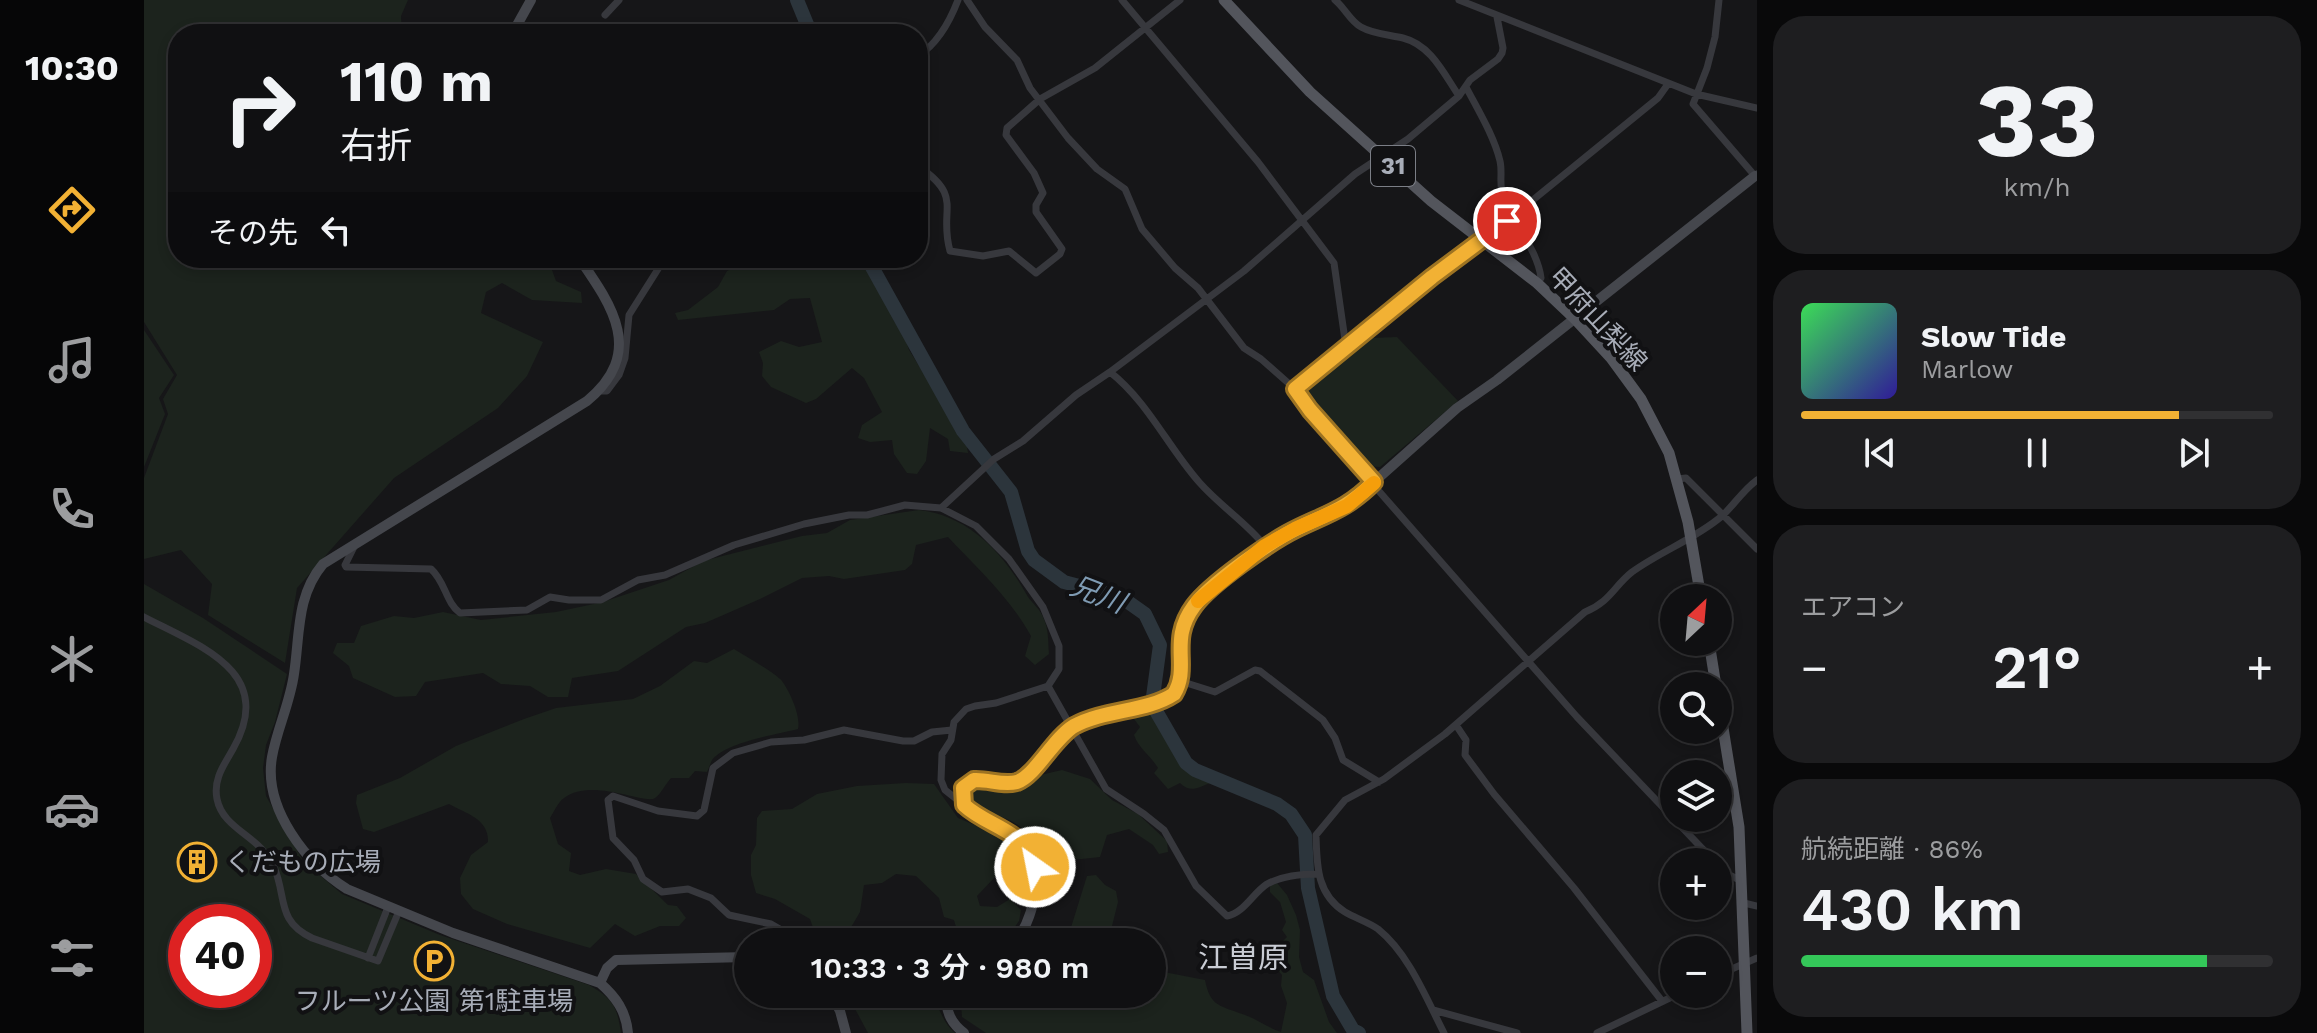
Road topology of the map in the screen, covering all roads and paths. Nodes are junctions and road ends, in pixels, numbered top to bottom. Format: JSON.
{"nodes":[{"id":1,"x":531,"y":0,"type":"edge"},
{"id":2,"x":619,"y":0,"type":"edge"},
{"id":3,"x":958,"y":0,"type":"edge"},
{"id":4,"x":967,"y":0,"type":"edge"},
{"id":5,"x":1122,"y":0,"type":"edge"},
{"id":6,"x":1180,"y":0,"type":"edge"},
{"id":7,"x":1224,"y":0,"type":"edge"},
{"id":8,"x":1335,"y":0,"type":"edge"},
{"id":9,"x":1459,"y":0,"type":"edge"},
{"id":10,"x":1719,"y":0,"type":"edge"},
{"id":11,"x":1481,"y":4,"type":"edge"},
{"id":12,"x":605,"y":15,"type":"dead end"},
{"id":13,"x":1497,"y":17,"type":"junction"},
{"id":14,"x":518,"y":24,"type":"edge"},
{"id":15,"x":1145,"y":28,"type":"junction"},
{"id":16,"x":928,"y":48,"type":"edge"},
{"id":17,"x":1668,"y":84,"type":"junction"},
{"id":18,"x":1466,"y":87,"type":"junction"},
{"id":19,"x":1696,"y":94,"type":"junction"},
{"id":20,"x":1459,"y":96,"type":"junction"},
{"id":21,"x":1040,"y":99,"type":"junction"},
{"id":22,"x":1757,"y":108,"type":"edge"},
{"id":23,"x":1382,"y":157,"type":"junction"},
{"id":24,"x":928,"y":173,"type":"edge"},
{"id":25,"x":1756,"y":175,"type":"edge"},
{"id":26,"x":1513,"y":215,"type":"junction"},
{"id":27,"x":1302,"y":221,"type":"junction"},
{"id":28,"x":1481,"y":240,"type":"junction"},
{"id":29,"x":586,"y":268,"type":"edge"},
{"id":30,"x":659,"y":268,"type":"edge"},
{"id":31,"x":1537,"y":283,"type":"junction"},
{"id":32,"x":1207,"y":299,"type":"junction"},
{"id":33,"x":1575,"y":319,"type":"junction"},
{"id":34,"x":1346,"y":347,"type":"junction"},
{"id":35,"x":1110,"y":372,"type":"junction"},
{"id":36,"x":1295,"y":389,"type":"junction"},
{"id":37,"x":598,"y":391,"type":"junction"},
{"id":38,"x":1677,"y":479,"type":"junction"},
{"id":39,"x":1757,"y":480,"type":"edge"},
{"id":40,"x":1374,"y":482,"type":"junction"},
{"id":41,"x":941,"y":508,"type":"junction"},
{"id":42,"x":1722,"y":515,"type":"junction"},
{"id":43,"x":1691,"y":538,"type":"junction"},
{"id":44,"x":357,"y":541,"type":"junction"},
{"id":45,"x":1265,"y":546,"type":"junction"},
{"id":46,"x":1757,"y":549,"type":"edge"},
{"id":47,"x":1699,"y":584,"type":"edge"},
{"id":48,"x":144,"y":617,"type":"edge"},
{"id":49,"x":1529,"y":661,"type":"junction"},
{"id":50,"x":1180,"y":681,"type":"junction"},
{"id":51,"x":1048,"y":686,"type":"junction"},
{"id":52,"x":1456,"y":725,"type":"junction"},
{"id":53,"x":1072,"y":727,"type":"junction"},
{"id":54,"x":952,"y":730,"type":"junction"},
{"id":55,"x":1726,"y":744,"type":"edge"},
{"id":56,"x":1379,"y":782,"type":"junction"},
{"id":57,"x":964,"y":805,"type":"junction"},
{"id":58,"x":1702,"y":848,"type":"edge"},
{"id":59,"x":1314,"y":874,"type":"junction"},
{"id":60,"x":1732,"y":876,"type":"edge"},
{"id":61,"x":1743,"y":881,"type":"junction"},
{"id":62,"x":1744,"y":903,"type":"junction"},
{"id":63,"x":1757,"y":906,"type":"edge"},
{"id":64,"x":394,"y":909,"type":"junction"},
{"id":65,"x":778,"y":928,"type":"edge"},
{"id":66,"x":1025,"y":928,"type":"edge"},
{"id":67,"x":734,"y":957,"type":"edge"},
{"id":68,"x":368,"y":958,"type":"junction"},
{"id":69,"x":1757,"y":958,"type":"edge"},
{"id":70,"x":1743,"y":964,"type":"junction"},
{"id":71,"x":1732,"y":969,"type":"edge"},
{"id":72,"x":600,"y":983,"type":"junction"},
{"id":73,"x":1660,"y":998,"type":"edge"},
{"id":74,"x":1660,"y":1002,"type":"edge"},
{"id":75,"x":838,"y":1008,"type":"edge"},
{"id":76,"x":948,"y":1008,"type":"edge"},
{"id":77,"x":1433,"y":1010,"type":"junction"},
{"id":78,"x":628,"y":1033,"type":"edge"},
{"id":79,"x":846,"y":1033,"type":"edge"},
{"id":80,"x":964,"y":1033,"type":"edge"},
{"id":81,"x":1444,"y":1033,"type":"edge"},
{"id":82,"x":1517,"y":1033,"type":"edge"},
{"id":83,"x":1597,"y":1033,"type":"edge"},
{"id":84,"x":1747,"y":1033,"type":"edge"}],
"edges":[{"from":1,"to":14,"type":"street"},
{"from":2,"to":12,"type":"street"},
{"from":3,"to":16,"type":"street"},
{"from":4,"to":21,"type":"street"},
{"from":5,"to":15,"type":"street"},
{"from":6,"to":15,"type":"street"},
{"from":7,"to":23,"type":"main road","name":"甲府山梨線","number":"31"},
{"from":8,"to":20,"type":"street"},
{"from":9,"to":11,"type":"street"},
{"from":10,"to":19,"type":"street"},
{"from":11,"to":13,"type":"street"},
{"from":13,"to":17,"type":"street"},
{"from":13,"to":18,"type":"street"},
{"from":15,"to":21,"type":"street"},
{"from":15,"to":27,"type":"street"},
{"from":17,"to":19,"type":"street"},
{"from":17,"to":26,"type":"street"},
{"from":18,"to":20,"type":"street"},
{"from":18,"to":26,"type":"street"},
{"from":19,"to":22,"type":"street"},
{"from":19,"to":25,"type":"street"},
{"from":20,"to":23,"type":"street"},
{"from":21,"to":24,"type":"street"},
{"from":21,"to":32,"type":"street"},
{"from":23,"to":27,"type":"street"},
{"from":23,"to":28,"type":"main road","name":"甲府山梨線","number":"31"},
{"from":25,"to":33,"type":"street"},
{"from":26,"to":28,"type":"street"},
{"from":26,"to":31,"type":"street"},
{"from":27,"to":32,"type":"street"},
{"from":27,"to":34,"type":"street"},
{"from":28,"to":31,"type":"main road","name":"甲府山梨線","number":"31"},
{"from":28,"to":34,"type":"street"},
{"from":29,"to":37,"type":"street"},
{"from":30,"to":37,"type":"street"},
{"from":31,"to":33,"type":"main road","name":"甲府山梨線","number":"31"},
{"from":32,"to":35,"type":"street"},
{"from":32,"to":36,"type":"street"},
{"from":33,"to":38,"type":"main road","name":"甲府山梨線","number":"31"},
{"from":33,"to":40,"type":"street"},
{"from":34,"to":36,"type":"street"},
{"from":35,"to":41,"type":"street"},
{"from":35,"to":45,"type":"street"},
{"from":36,"to":40,"type":"street"},
{"from":37,"to":44,"type":"street"},
{"from":38,"to":42,"type":"street"},
{"from":38,"to":43,"type":"main road","name":"甲府山梨線","number":"31"},
{"from":39,"to":42,"type":"street"},
{"from":40,"to":45,"type":"street"},
{"from":40,"to":49,"type":"street"},
{"from":41,"to":44,"type":"street"},
{"from":41,"to":51,"type":"street"},
{"from":42,"to":43,"type":"street"},
{"from":42,"to":46,"type":"street"},
{"from":43,"to":47,"type":"main road","name":"甲府山梨線","number":"31"},
{"from":43,"to":49,"type":"street"},
{"from":44,"to":64,"type":"street"},
{"from":45,"to":50,"type":"street"},
{"from":48,"to":68,"type":"street"},
{"from":49,"to":52,"type":"street"},
{"from":49,"to":58,"type":"street"},
{"from":50,"to":53,"type":"street"},
{"from":50,"to":56,"type":"street"},
{"from":51,"to":53,"type":"street"},
{"from":51,"to":54,"type":"street"},
{"from":52,"to":56,"type":"street"},
{"from":52,"to":73,"type":"street"},
{"from":53,"to":57,"type":"street"},
{"from":53,"to":59,"type":"street"},
{"from":54,"to":57,"type":"street"},
{"from":54,"to":65,"type":"street"},
{"from":55,"to":61,"type":"main road"},
{"from":56,"to":59,"type":"street"},
{"from":57,"to":66,"type":"street"},
{"from":59,"to":77,"type":"street"},
{"from":60,"to":61,"type":"street"},
{"from":61,"to":62,"type":"main road"},
{"from":62,"to":63,"type":"street"},
{"from":62,"to":70,"type":"main road"},
{"from":64,"to":68,"type":"street"},
{"from":64,"to":68,"type":"street"},
{"from":64,"to":72,"type":"street"},
{"from":67,"to":72,"type":"street"},
{"from":69,"to":70,"type":"street"},
{"from":70,"to":71,"type":"street"},
{"from":70,"to":84,"type":"main road"},
{"from":72,"to":78,"type":"street"},
{"from":74,"to":83,"type":"street"},
{"from":75,"to":79,"type":"street"},
{"from":76,"to":80,"type":"street"},
{"from":77,"to":81,"type":"street"},
{"from":77,"to":82,"type":"street"}]}
